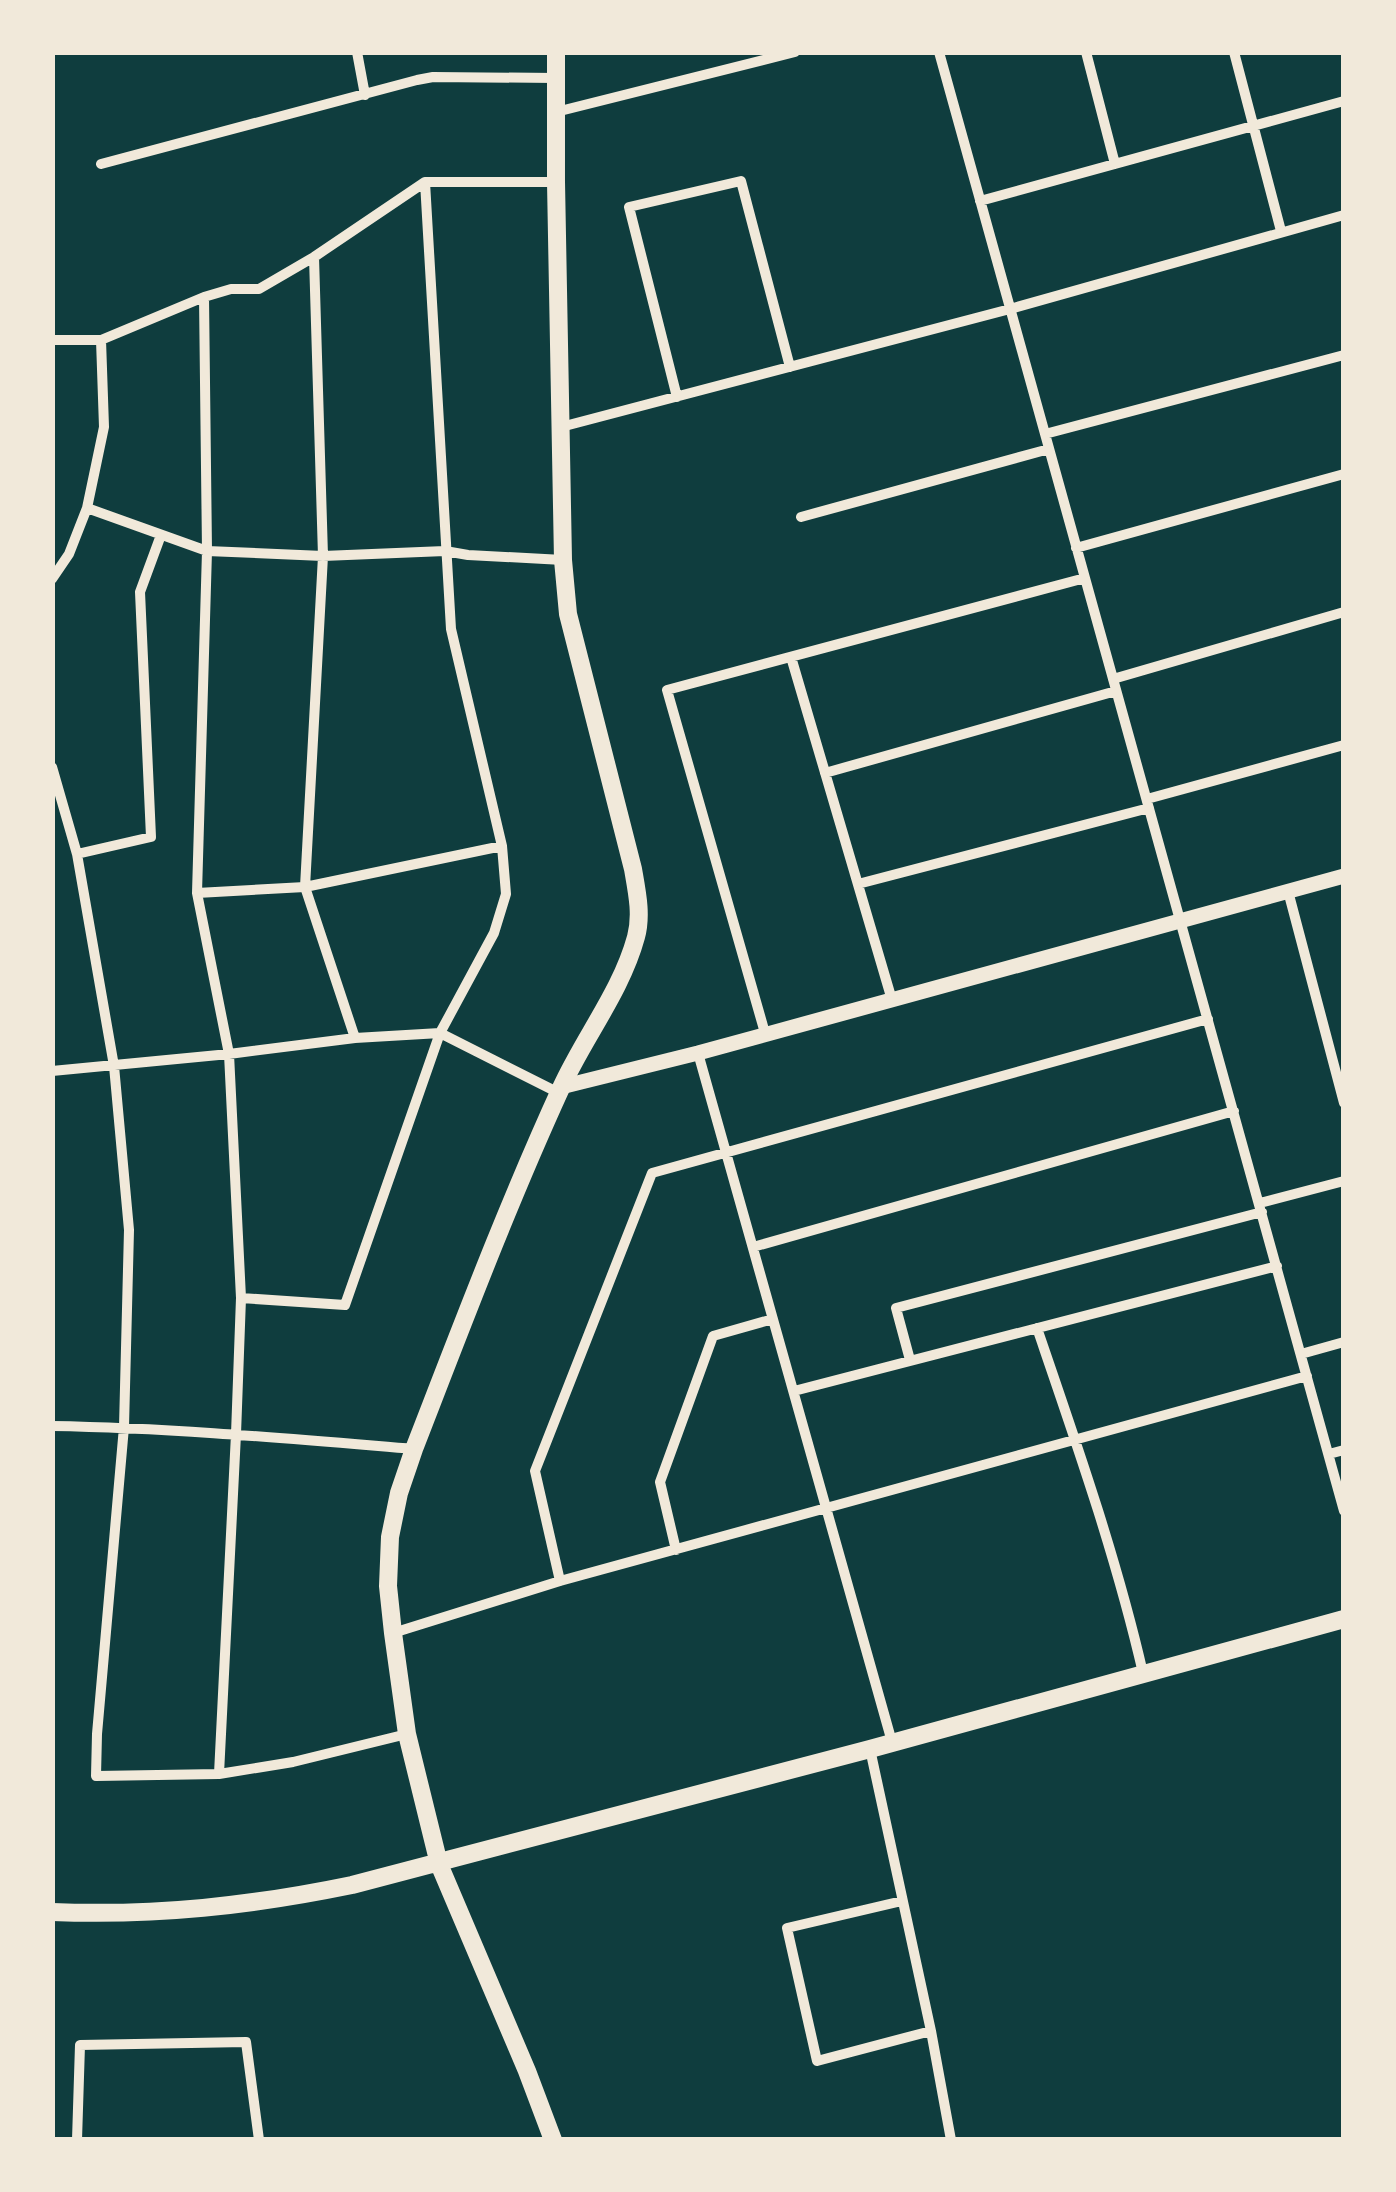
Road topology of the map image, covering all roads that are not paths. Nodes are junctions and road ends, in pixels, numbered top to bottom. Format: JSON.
{"nodes":[{"id":1,"x":357,"y":52,"type":"edge"},
{"id":2,"x":556,"y":52,"type":"edge"},
{"id":3,"x":794,"y":52,"type":"edge"},
{"id":4,"x":939,"y":52,"type":"edge"},
{"id":5,"x":1086,"y":52,"type":"edge"},
{"id":6,"x":1234,"y":52,"type":"edge"},
{"id":7,"x":556,"y":78,"type":"junction"},
{"id":8,"x":364,"y":95,"type":"junction"},
{"id":9,"x":1344,"y":101,"type":"edge"},
{"id":10,"x":556,"y":112,"type":"junction"},
{"id":11,"x":1253,"y":126,"type":"junction"},
{"id":12,"x":101,"y":164,"type":"dead end"},
{"id":13,"x":1115,"y":164,"type":"junction"},
{"id":14,"x":426,"y":182,"type":"junction"},
{"id":15,"x":556,"y":182,"type":"junction"},
{"id":16,"x":980,"y":202,"type":"junction"},
{"id":17,"x":1344,"y":215,"type":"edge"},
{"id":18,"x":1282,"y":232,"type":"junction"},
{"id":19,"x":314,"y":258,"type":"junction"},
{"id":20,"x":204,"y":296,"type":"junction"},
{"id":21,"x":1010,"y":310,"type":"junction"},
{"id":22,"x":52,"y":340,"type":"edge"},
{"id":23,"x":101,"y":340,"type":"junction"},
{"id":24,"x":1344,"y":356,"type":"edge"},
{"id":25,"x":790,"y":367,"type":"junction"},
{"id":26,"x":677,"y":397,"type":"junction"},
{"id":27,"x":561,"y":427,"type":"junction"},
{"id":28,"x":1045,"y":434,"type":"junction"},
{"id":29,"x":1048,"y":449,"type":"junction"},
{"id":30,"x":1344,"y":474,"type":"edge"},
{"id":31,"x":87,"y":508,"type":"junction"},
{"id":32,"x":801,"y":518,"type":"dead end"},
{"id":33,"x":161,"y":535,"type":"junction"},
{"id":34,"x":1076,"y":548,"type":"junction"},
{"id":35,"x":445,"y":550,"type":"junction"},
{"id":36,"x":208,"y":551,"type":"junction"},
{"id":37,"x":323,"y":556,"type":"junction"},
{"id":38,"x":563,"y":560,"type":"junction"},
{"id":39,"x":1085,"y":578,"type":"junction"},
{"id":40,"x":52,"y":579,"type":"edge"},
{"id":41,"x":1344,"y":612,"type":"edge"},
{"id":42,"x":791,"y":657,"type":"junction"},
{"id":43,"x":1113,"y":679,"type":"junction"},
{"id":44,"x":1116,"y":691,"type":"junction"},
{"id":45,"x":1344,"y":744,"type":"edge"},
{"id":46,"x":52,"y":767,"type":"edge"},
{"id":47,"x":825,"y":773,"type":"junction"},
{"id":48,"x":1148,"y":804,"type":"junction"},
{"id":49,"x":502,"y":846,"type":"junction"},
{"id":50,"x":77,"y":854,"type":"junction"},
{"id":51,"x":1344,"y":876,"type":"edge"},
{"id":52,"x":858,"y":884,"type":"junction"},
{"id":53,"x":305,"y":886,"type":"junction"},
{"id":54,"x":1288,"y":890,"type":"junction"},
{"id":55,"x":197,"y":893,"type":"junction"},
{"id":56,"x":1180,"y":920,"type":"junction"},
{"id":57,"x":892,"y":1000,"type":"junction"},
{"id":58,"x":1208,"y":1020,"type":"junction"},
{"id":59,"x":440,"y":1033,"type":"junction"},
{"id":60,"x":765,"y":1033,"type":"junction"},
{"id":61,"x":355,"y":1038,"type":"junction"},
{"id":62,"x":698,"y":1053,"type":"junction"},
{"id":63,"x":229,"y":1054,"type":"junction"},
{"id":64,"x":114,"y":1066,"type":"junction"},
{"id":65,"x":52,"y":1071,"type":"edge"},
{"id":66,"x":560,"y":1090,"type":"junction"},
{"id":67,"x":1344,"y":1103,"type":"edge"},
{"id":68,"x":1234,"y":1111,"type":"junction"},
{"id":69,"x":726,"y":1152,"type":"junction"},
{"id":70,"x":1344,"y":1181,"type":"edge"},
{"id":71,"x":1261,"y":1208,"type":"junction"},
{"id":72,"x":753,"y":1247,"type":"junction"},
{"id":73,"x":1277,"y":1266,"type":"junction"},
{"id":74,"x":240,"y":1298,"type":"junction"},
{"id":75,"x":773,"y":1318,"type":"junction"},
{"id":76,"x":1037,"y":1328,"type":"junction"},
{"id":77,"x":1344,"y":1342,"type":"edge"},
{"id":78,"x":1301,"y":1354,"type":"junction"},
{"id":79,"x":910,"y":1360,"type":"junction"},
{"id":80,"x":1307,"y":1376,"type":"junction"},
{"id":81,"x":794,"y":1392,"type":"junction"},
{"id":82,"x":52,"y":1426,"type":"edge"},
{"id":83,"x":124,"y":1427,"type":"junction"},
{"id":84,"x":236,"y":1434,"type":"junction"},
{"id":85,"x":1076,"y":1439,"type":"junction"},
{"id":86,"x":414,"y":1449,"type":"junction"},
{"id":87,"x":1344,"y":1450,"type":"edge"},
{"id":88,"x":1328,"y":1454,"type":"junction"},
{"id":89,"x":827,"y":1510,"type":"junction"},
{"id":90,"x":1344,"y":1511,"type":"edge"},
{"id":91,"x":676,"y":1550,"type":"junction"},
{"id":92,"x":560,"y":1582,"type":"junction"},
{"id":93,"x":1344,"y":1619,"type":"edge"},
{"id":94,"x":392,"y":1633,"type":"junction"},
{"id":95,"x":1142,"y":1673,"type":"junction"},
{"id":96,"x":408,"y":1734,"type":"junction"},
{"id":97,"x":892,"y":1742,"type":"junction"},
{"id":98,"x":870,"y":1749,"type":"junction"},
{"id":99,"x":219,"y":1774,"type":"junction"},
{"id":100,"x":439,"y":1864,"type":"junction"},
{"id":101,"x":902,"y":1902,"type":"junction"},
{"id":102,"x":52,"y":1912,"type":"edge"},
{"id":103,"x":931,"y":2031,"type":"junction"},
{"id":104,"x":947,"y":2139,"type":"edge"},
{"id":105,"x":76,"y":2140,"type":"edge"},
{"id":106,"x":259,"y":2140,"type":"edge"},
{"id":107,"x":552,"y":2140,"type":"edge"}],
"edges":[{"from":1,"to":8,"type":"street"},
{"from":2,"to":7,"type":"main road"},
{"from":3,"to":10,"type":"street"},
{"from":4,"to":16,"type":"street"},
{"from":5,"to":13,"type":"street"},
{"from":6,"to":11,"type":"street"},
{"from":7,"to":8,"type":"street"},
{"from":7,"to":10,"type":"main road"},
{"from":8,"to":12,"type":"street"},
{"from":9,"to":11,"type":"street"},
{"from":10,"to":15,"type":"main road"},
{"from":11,"to":13,"type":"street"},
{"from":11,"to":18,"type":"street"},
{"from":13,"to":16,"type":"street"},
{"from":14,"to":15,"type":"street"},
{"from":14,"to":19,"type":"street"},
{"from":14,"to":35,"type":"street"},
{"from":15,"to":27,"type":"main road"},
{"from":16,"to":21,"type":"street"},
{"from":17,"to":18,"type":"street"},
{"from":18,"to":21,"type":"street"},
{"from":19,"to":20,"type":"street"},
{"from":19,"to":37,"type":"street"},
{"from":20,"to":23,"type":"street"},
{"from":20,"to":36,"type":"street"},
{"from":21,"to":25,"type":"street"},
{"from":21,"to":28,"type":"street"},
{"from":22,"to":23,"type":"street"},
{"from":23,"to":31,"type":"street"},
{"from":24,"to":28,"type":"street"},
{"from":25,"to":26,"type":"street"},
{"from":25,"to":26,"type":"street"},
{"from":26,"to":27,"type":"street"},
{"from":27,"to":38,"type":"main road"},
{"from":28,"to":29,"type":"street"},
{"from":29,"to":32,"type":"street"},
{"from":29,"to":34,"type":"street"},
{"from":30,"to":34,"type":"street"},
{"from":31,"to":33,"type":"street"},
{"from":31,"to":40,"type":"street"},
{"from":33,"to":36,"type":"street"},
{"from":33,"to":50,"type":"street"},
{"from":34,"to":39,"type":"street"},
{"from":35,"to":37,"type":"street"},
{"from":35,"to":38,"type":"street"},
{"from":35,"to":49,"type":"street"},
{"from":36,"to":37,"type":"street"},
{"from":36,"to":55,"type":"street"},
{"from":37,"to":53,"type":"street"},
{"from":38,"to":66,"type":"main road"},
{"from":39,"to":42,"type":"street"},
{"from":39,"to":43,"type":"street"},
{"from":41,"to":43,"type":"street"},
{"from":42,"to":47,"type":"street"},
{"from":42,"to":60,"type":"street"},
{"from":43,"to":44,"type":"street"},
{"from":44,"to":47,"type":"street"},
{"from":44,"to":48,"type":"street"},
{"from":45,"to":48,"type":"street"},
{"from":46,"to":50,"type":"street"},
{"from":47,"to":52,"type":"street"},
{"from":48,"to":52,"type":"street"},
{"from":48,"to":56,"type":"street"},
{"from":49,"to":53,"type":"street"},
{"from":49,"to":59,"type":"street"},
{"from":50,"to":64,"type":"street"},
{"from":51,"to":54,"type":"street"},
{"from":52,"to":57,"type":"street"},
{"from":53,"to":55,"type":"street"},
{"from":53,"to":61,"type":"street"},
{"from":54,"to":56,"type":"street"},
{"from":54,"to":67,"type":"street"},
{"from":55,"to":63,"type":"street"},
{"from":56,"to":57,"type":"street"},
{"from":56,"to":58,"type":"street"},
{"from":57,"to":60,"type":"street"},
{"from":58,"to":68,"type":"street"},
{"from":58,"to":69,"type":"street"},
{"from":59,"to":61,"type":"street"},
{"from":59,"to":66,"type":"street"},
{"from":59,"to":74,"type":"street"},
{"from":60,"to":62,"type":"street"},
{"from":61,"to":63,"type":"street"},
{"from":62,"to":66,"type":"street"},
{"from":62,"to":69,"type":"street"},
{"from":63,"to":64,"type":"street"},
{"from":63,"to":74,"type":"street"},
{"from":64,"to":65,"type":"street"},
{"from":64,"to":83,"type":"street"},
{"from":66,"to":86,"type":"main road"},
{"from":68,"to":71,"type":"street"},
{"from":68,"to":72,"type":"street"},
{"from":69,"to":72,"type":"street"},
{"from":69,"to":92,"type":"street"},
{"from":70,"to":71,"type":"street"},
{"from":71,"to":73,"type":"street"},
{"from":71,"to":79,"type":"street"},
{"from":72,"to":75,"type":"street"},
{"from":73,"to":76,"type":"street"},
{"from":73,"to":78,"type":"street"},
{"from":74,"to":84,"type":"street"},
{"from":75,"to":81,"type":"street"},
{"from":75,"to":91,"type":"street"},
{"from":76,"to":79,"type":"street"},
{"from":76,"to":85,"type":"street"},
{"from":77,"to":78,"type":"street"},
{"from":78,"to":80,"type":"street"},
{"from":79,"to":81,"type":"street"},
{"from":80,"to":85,"type":"street"},
{"from":80,"to":88,"type":"street"},
{"from":81,"to":89,"type":"street"},
{"from":82,"to":83,"type":"street"},
{"from":83,"to":84,"type":"street"},
{"from":83,"to":99,"type":"street"},
{"from":84,"to":86,"type":"street"},
{"from":84,"to":99,"type":"street"},
{"from":85,"to":89,"type":"street"},
{"from":85,"to":95,"type":"street"},
{"from":86,"to":94,"type":"main road"},
{"from":87,"to":88,"type":"street"},
{"from":88,"to":90,"type":"street"},
{"from":89,"to":91,"type":"street"},
{"from":89,"to":97,"type":"street"},
{"from":91,"to":92,"type":"street"},
{"from":92,"to":94,"type":"street"},
{"from":93,"to":95,"type":"main road"},
{"from":94,"to":96,"type":"main road"},
{"from":95,"to":97,"type":"main road"},
{"from":96,"to":99,"type":"street"},
{"from":96,"to":100,"type":"main road"},
{"from":97,"to":98,"type":"main road"},
{"from":98,"to":100,"type":"main road"},
{"from":98,"to":101,"type":"street"},
{"from":100,"to":102,"type":"main road"},
{"from":100,"to":107,"type":"main road"},
{"from":101,"to":103,"type":"street"},
{"from":101,"to":103,"type":"street"},
{"from":103,"to":104,"type":"street"},
{"from":105,"to":106,"type":"street"}]}
